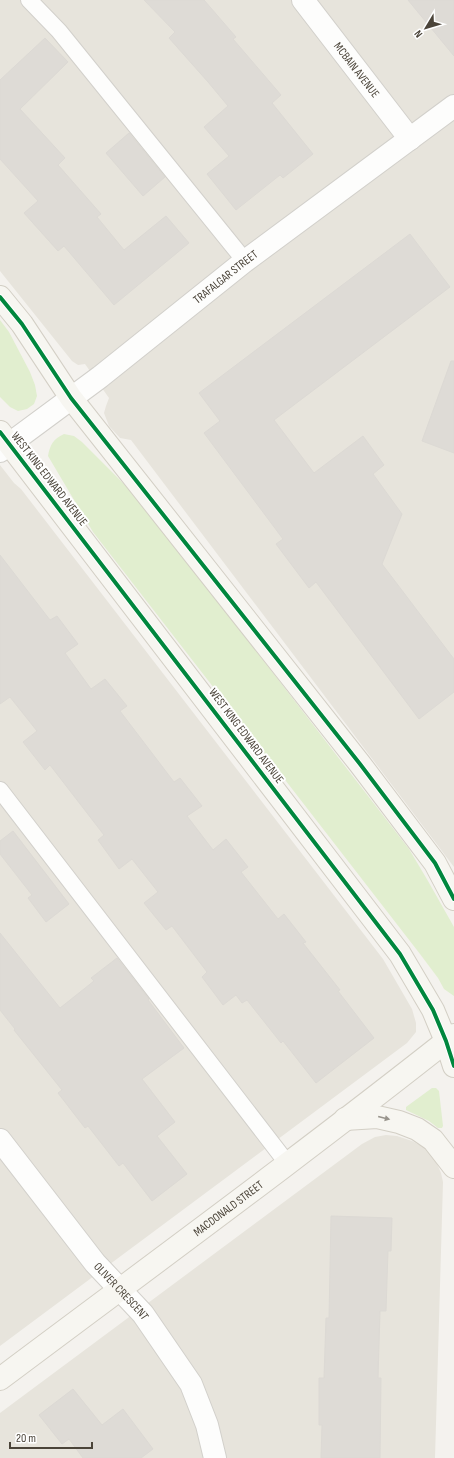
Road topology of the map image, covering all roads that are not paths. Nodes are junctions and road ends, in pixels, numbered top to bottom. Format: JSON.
{"nodes":[{"id":1,"x":29,"y":0,"type":"edge"},
{"id":2,"x":304,"y":0,"type":"edge"},
{"id":3,"x":454,"y":106,"type":"edge"},
{"id":4,"x":410,"y":139,"type":"junction"},
{"id":5,"x":245,"y":261,"type":"junction"},
{"id":6,"x":0,"y":296,"type":"edge"},
{"id":7,"x":71,"y":398,"type":"junction"},
{"id":8,"x":3,"y":442,"type":"edge"},
{"id":9,"x":0,"y":790,"type":"edge"},
{"id":10,"x":454,"y":899,"type":"edge"},
{"id":11,"x":450,"y":1038,"type":"edge"},
{"id":12,"x":454,"y":1066,"type":"edge"},
{"id":13,"x":345,"y":1119,"type":"junction"},
{"id":14,"x":0,"y":1140,"type":"edge"},
{"id":15,"x":287,"y":1163,"type":"junction"},
{"id":16,"x":454,"y":1167,"type":"edge"},
{"id":17,"x":120,"y":1289,"type":"junction"},
{"id":18,"x":0,"y":1379,"type":"edge"},
{"id":19,"x":215,"y":1458,"type":"edge"}],
"edges":[{"from":1,"to":5,"type":"lane"},
{"from":2,"to":4,"type":"street","name":"MCBAIN AVENUE"},
{"from":3,"to":4,"type":"street","name":"TRAFALGAR STREET"},
{"from":4,"to":5,"type":"street","name":"TRAFALGAR STREET"},
{"from":5,"to":7,"type":"street","name":"TRAFALGAR STREET"},
{"from":6,"to":7,"type":"main road"},
{"from":7,"to":8,"type":"street","name":"TRAFALGAR STREET"},
{"from":7,"to":10,"type":"main road"},
{"from":8,"to":11,"type":"main road","name":"WEST KING EDWARD AVENUE"},
{"from":9,"to":15,"type":"lane"},
{"from":11,"to":12,"type":"main road","name":"WEST KING EDWARD AVENUE"},
{"from":11,"to":13,"type":"main road","name":"MACDONALD STREET"},
{"from":13,"to":15,"type":"main road","name":"MACDONALD STREET"},
{"from":13,"to":16,"type":"main road","one_way":true},
{"from":14,"to":17,"type":"street","name":"OLIVER CRESCENT"},
{"from":15,"to":17,"type":"main road","name":"MACDONALD STREET"},
{"from":17,"to":18,"type":"main road","name":"MACDONALD STREET"},
{"from":17,"to":19,"type":"street","name":"OLIVER CRESCENT"}]}
